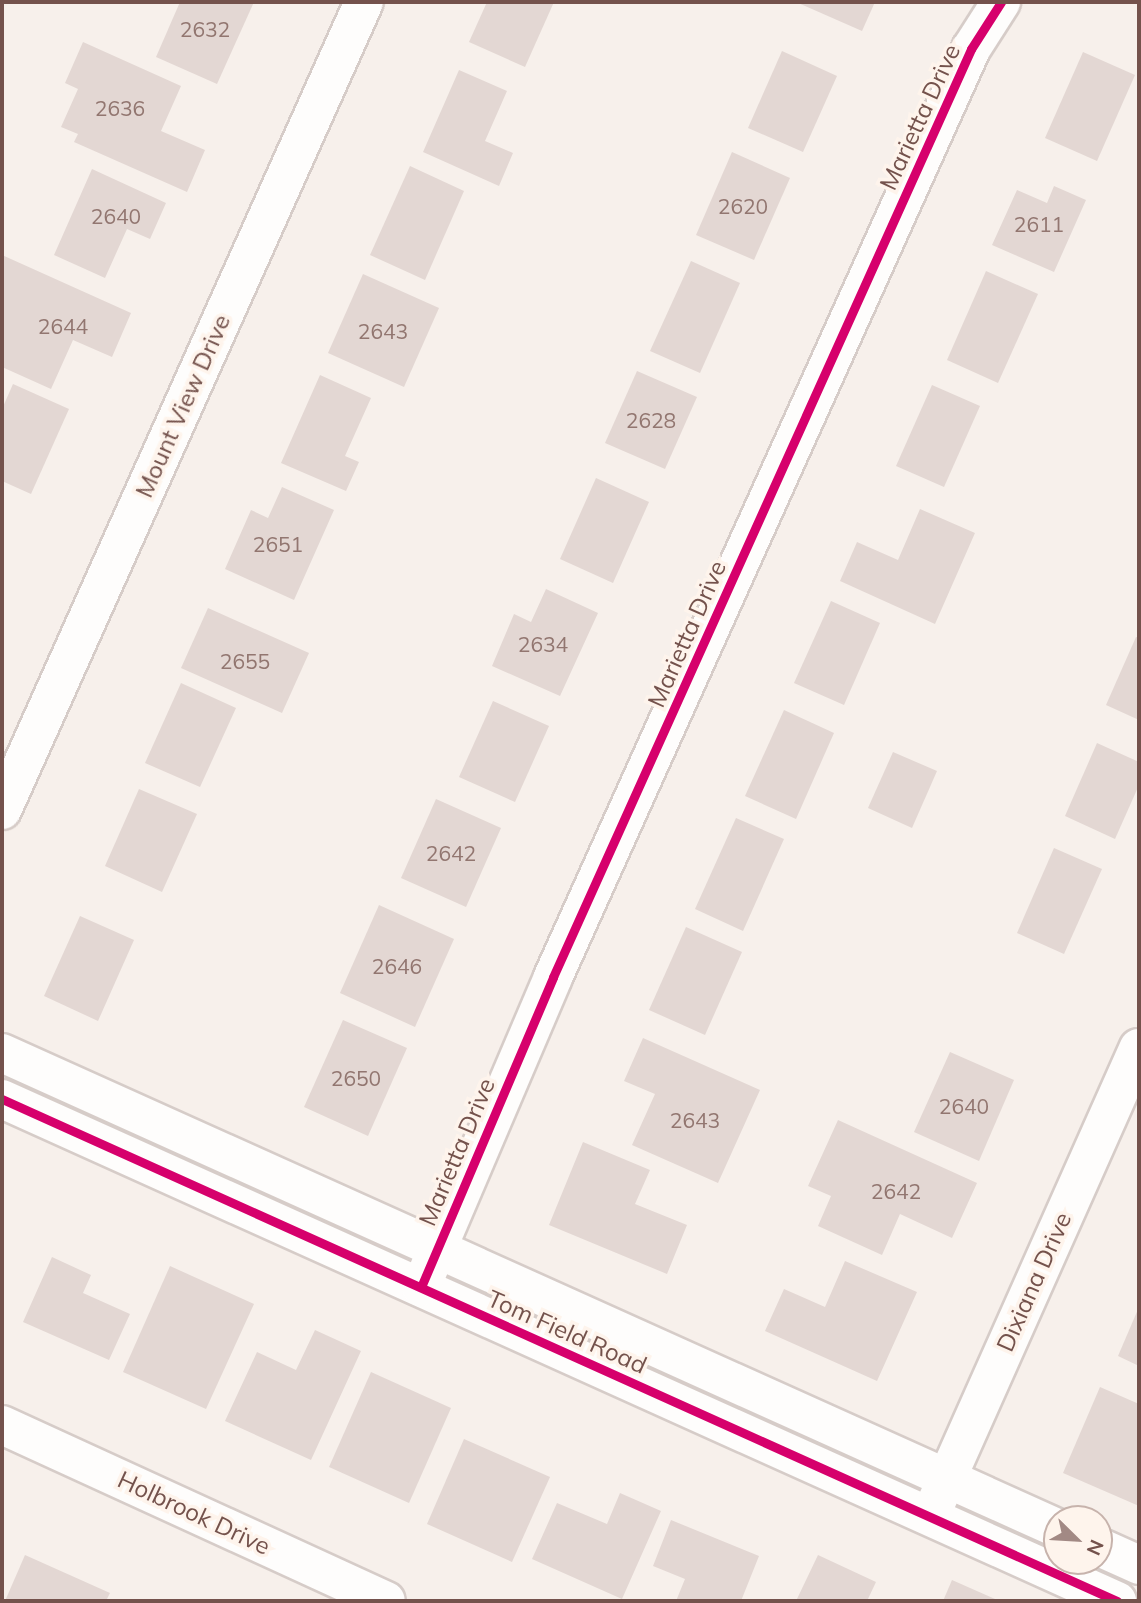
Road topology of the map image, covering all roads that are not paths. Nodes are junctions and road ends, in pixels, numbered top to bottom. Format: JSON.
{"nodes":[{"id":1,"x":364,"y":2,"type":"edge"},
{"id":2,"x":1000,"y":2,"type":"edge"},
{"id":3,"x":2,"y":810,"type":"edge"},
{"id":4,"x":1139,"y":1048,"type":"edge"},
{"id":5,"x":2,"y":1053,"type":"edge"},
{"id":6,"x":2,"y":1099,"type":"edge"},
{"id":7,"x":437,"y":1249,"type":"junction"},
{"id":8,"x":421,"y":1287,"type":"junction"},
{"id":9,"x":2,"y":1425,"type":"edge"},
{"id":10,"x":947,"y":1479,"type":"junction"},
{"id":11,"x":930,"y":1517,"type":"junction"},
{"id":12,"x":1043,"y":1522,"type":"edge"},
{"id":13,"x":1113,"y":1553,"type":"edge"},
{"id":14,"x":1139,"y":1565,"type":"edge"},
{"id":15,"x":386,"y":1601,"type":"edge"},
{"id":16,"x":1117,"y":1601,"type":"edge"}],
"edges":[{"from":1,"to":3,"type":"street","name":"Mount View Drive"},
{"from":2,"to":7,"type":"street","name":"Marietta Drive"},
{"from":4,"to":10,"type":"street","name":"Dixiana Drive"},
{"from":5,"to":7,"type":"street","name":"Tom Field Road"},
{"from":6,"to":8,"type":"street","name":"Tom Field Road"},
{"from":7,"to":8,"type":"street","name":"Marietta Drive"},
{"from":7,"to":10,"type":"street","name":"Tom Field Road"},
{"from":8,"to":11,"type":"street","name":"Tom Field Road"},
{"from":9,"to":15,"type":"street","name":"Holbrook Drive"},
{"from":10,"to":11,"type":"street","name":"Dixiana Drive"},
{"from":10,"to":12,"type":"street","name":"Tom Field Road"},
{"from":11,"to":16,"type":"street","name":"Tom Field Road"},
{"from":13,"to":14,"type":"street"}]}
